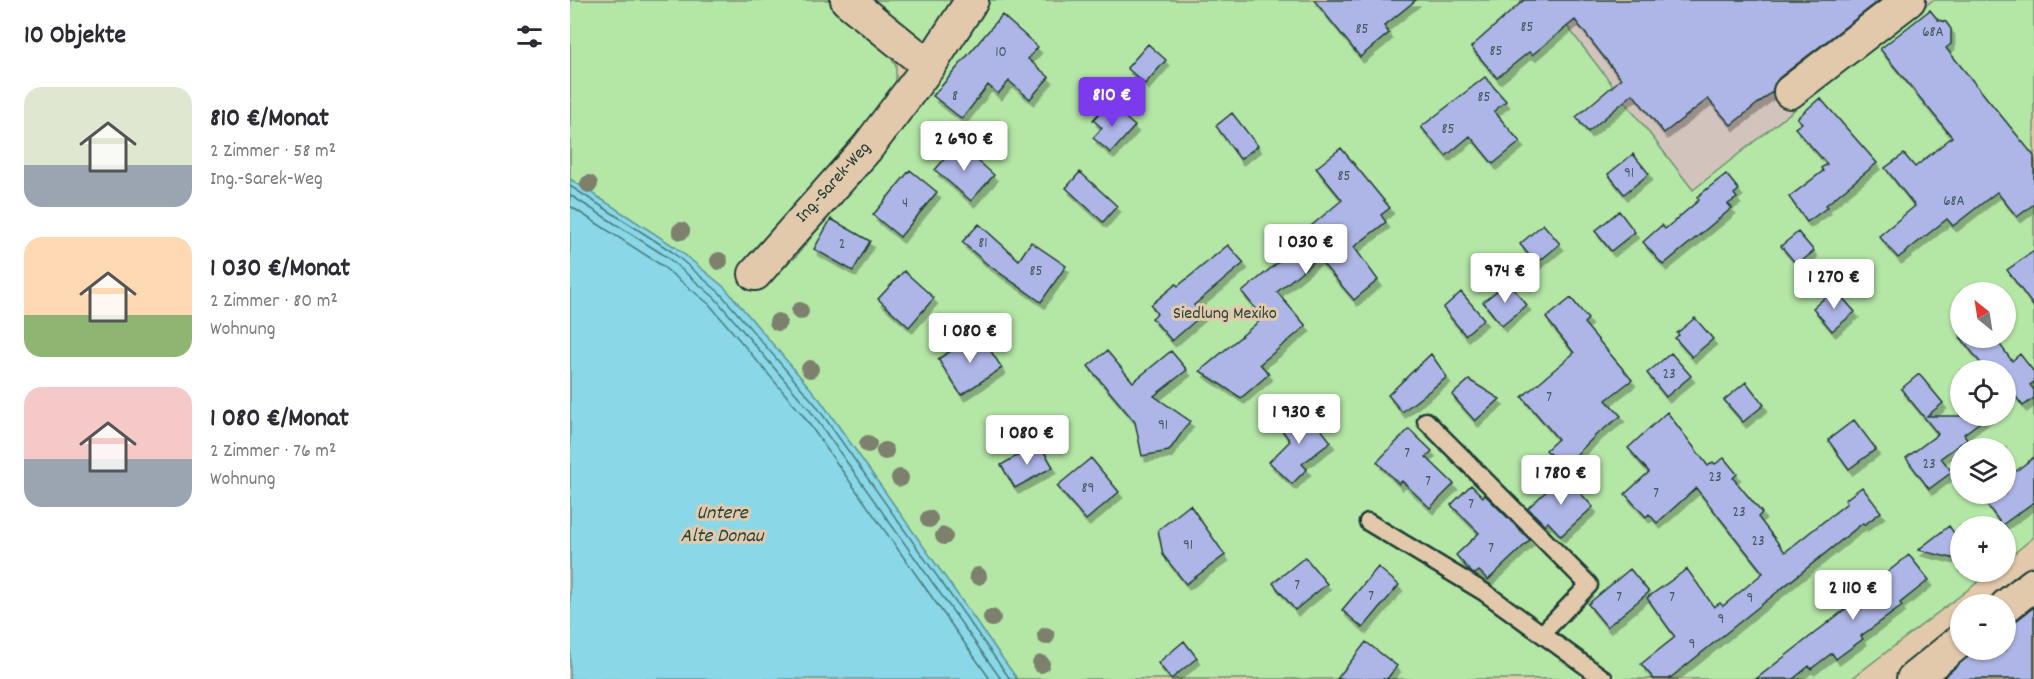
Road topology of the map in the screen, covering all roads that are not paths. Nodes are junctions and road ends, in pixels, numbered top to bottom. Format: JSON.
{"nodes":[{"id":1,"x":847,"y":0,"type":"edge"},
{"id":2,"x":972,"y":0,"type":"edge"},
{"id":3,"x":1909,"y":0,"type":"edge"},
{"id":4,"x":929,"y":66,"type":"junction"},
{"id":5,"x":1790,"y":92,"type":"dead end"},
{"id":6,"x":755,"y":274,"type":"dead end"},
{"id":7,"x":1426,"y":421,"type":"dead end"},
{"id":8,"x":1368,"y":522,"type":"dead end"},
{"id":9,"x":2034,"y":584,"type":"edge"},
{"id":10,"x":2016,"y":598,"type":"edge"},
{"id":11,"x":1542,"y":634,"type":"junction"},
{"id":12,"x":1950,"y":649,"type":"edge"},
{"id":13,"x":1604,"y":679,"type":"edge"},
{"id":14,"x":1913,"y":679,"type":"edge"}],
"edges":[{"from":1,"to":4,"type":"street"},
{"from":2,"to":4,"type":"street","name":"Ing.-Sarek-Weg"},
{"from":3,"to":5,"type":"street"},
{"from":4,"to":6,"type":"street","name":"Ing.-Sarek-Weg"},
{"from":7,"to":11,"type":"lane"},
{"from":8,"to":11,"type":"lane"},
{"from":9,"to":10,"type":"street"},
{"from":11,"to":13,"type":"lane"},
{"from":12,"to":14,"type":"street"}]}
